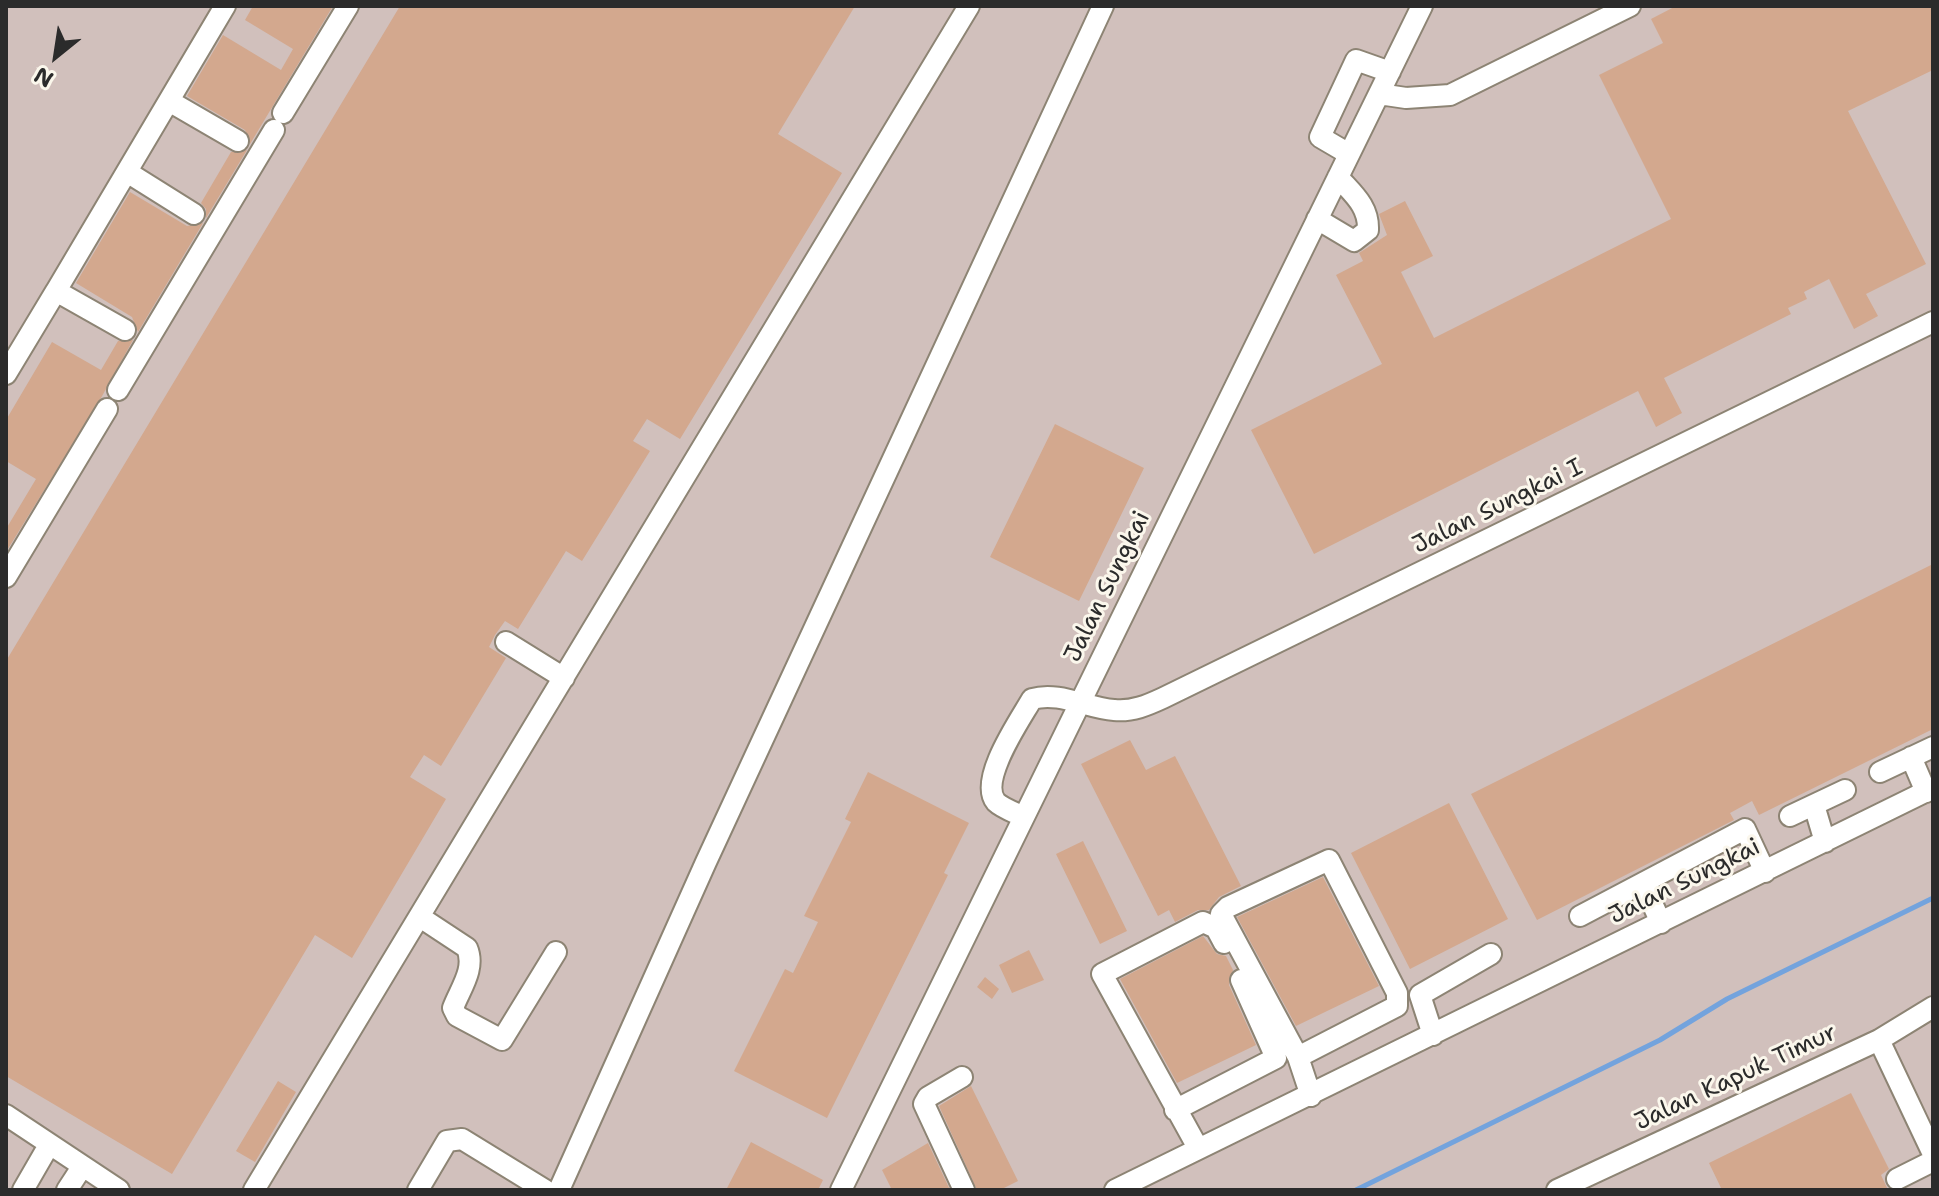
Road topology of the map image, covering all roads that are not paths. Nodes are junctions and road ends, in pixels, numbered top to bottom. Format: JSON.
{"nodes":[{"id":1,"x":225,"y":6,"type":"edge"},
{"id":2,"x":348,"y":6,"type":"edge"},
{"id":3,"x":969,"y":6,"type":"edge"},
{"id":4,"x":1103,"y":6,"type":"edge"},
{"id":5,"x":1422,"y":6,"type":"edge"},
{"id":6,"x":1630,"y":6,"type":"edge"},
{"id":7,"x":1390,"y":72,"type":"junction"},
{"id":8,"x":1379,"y":94,"type":"junction"},
{"id":9,"x":169,"y":101,"type":"junction"},
{"id":10,"x":249,"y":148,"type":"junction"},
{"id":11,"x":1349,"y":154,"type":"junction"},
{"id":12,"x":127,"y":172,"type":"junction"},
{"id":13,"x":1338,"y":177,"type":"junction"},
{"id":14,"x":1317,"y":219,"type":"junction"},
{"id":15,"x":205,"y":220,"type":"junction"},
{"id":16,"x":56,"y":291,"type":"junction"},
{"id":17,"x":1933,"y":322,"type":"edge"},
{"id":18,"x":136,"y":336,"type":"junction"},
{"id":19,"x":6,"y":374,"type":"edge"},
{"id":20,"x":118,"y":390,"type":"dead end"},
{"id":21,"x":107,"y":409,"type":"dead end"},
{"id":22,"x":6,"y":577,"type":"edge"},
{"id":23,"x":506,"y":642,"type":"dead end"},
{"id":24,"x":564,"y":678,"type":"junction"},
{"id":25,"x":1080,"y":702,"type":"junction"},
{"id":26,"x":1933,"y":747,"type":"edge"},
{"id":27,"x":1911,"y":757,"type":"junction"},
{"id":28,"x":1880,"y":772,"type":"dead end"},
{"id":29,"x":1845,"y":790,"type":"dead end"},
{"id":30,"x":1929,"y":790,"type":"edge"},
{"id":31,"x":1814,"y":805,"type":"junction"},
{"id":32,"x":1790,"y":816,"type":"dead end"},
{"id":33,"x":1024,"y":817,"type":"junction"},
{"id":34,"x":1825,"y":842,"type":"junction"},
{"id":35,"x":1765,"y":872,"type":"junction"},
{"id":36,"x":1643,"y":883,"type":"junction"},
{"id":37,"x":1580,"y":916,"type":"dead end"},
{"id":38,"x":420,"y":917,"type":"junction"},
{"id":39,"x":1661,"y":923,"type":"junction"},
{"id":40,"x":556,"y":952,"type":"dead end"},
{"id":41,"x":1491,"y":954,"type":"dead end"},
{"id":42,"x":1933,"y":1007,"type":"edge"},
{"id":43,"x":1433,"y":1035,"type":"junction"},
{"id":44,"x":1879,"y":1040,"type":"junction"},
{"id":45,"x":1298,"y":1057,"type":"junction"},
{"id":46,"x":962,"y":1077,"type":"dead end"},
{"id":47,"x":1311,"y":1096,"type":"junction"},
{"id":48,"x":1175,"y":1110,"type":"junction"},
{"id":49,"x":6,"y":1115,"type":"edge"},
{"id":50,"x":49,"y":1145,"type":"junction"},
{"id":51,"x":1198,"y":1148,"type":"junction"},
{"id":52,"x":1933,"y":1154,"type":"edge"},
{"id":53,"x":1933,"y":1161,"type":"edge"},
{"id":54,"x":82,"y":1167,"type":"junction"},
{"id":55,"x":1897,"y":1179,"type":"dead end"},
{"id":56,"x":23,"y":1190,"type":"edge"},
{"id":57,"x":67,"y":1190,"type":"edge"},
{"id":58,"x":119,"y":1190,"type":"edge"},
{"id":59,"x":254,"y":1190,"type":"edge"},
{"id":60,"x":418,"y":1190,"type":"edge"},
{"id":61,"x":545,"y":1190,"type":"edge"},
{"id":62,"x":559,"y":1190,"type":"edge"},
{"id":63,"x":841,"y":1190,"type":"edge"},
{"id":64,"x":964,"y":1190,"type":"edge"},
{"id":65,"x":1115,"y":1190,"type":"edge"},
{"id":66,"x":1557,"y":1190,"type":"edge"}],
"edges":[{"from":1,"to":9,"type":"street"},
{"from":2,"to":10,"type":"street"},
{"from":3,"to":24,"type":"street"},
{"from":4,"to":62,"type":"street"},
{"from":5,"to":7,"type":"street","name":"Jalan Sungkai"},
{"from":6,"to":8,"type":"street"},
{"from":7,"to":8,"type":"street","name":"Jalan Sungkai"},
{"from":7,"to":11,"type":"street"},
{"from":8,"to":11,"type":"street","name":"Jalan Sungkai"},
{"from":9,"to":10,"type":"street"},
{"from":9,"to":12,"type":"street"},
{"from":10,"to":15,"type":"street"},
{"from":11,"to":13,"type":"street","name":"Jalan Sungkai"},
{"from":12,"to":15,"type":"street"},
{"from":12,"to":16,"type":"street"},
{"from":13,"to":14,"type":"street","name":"Jalan Sungkai"},
{"from":13,"to":14,"type":"street"},
{"from":14,"to":25,"type":"street","name":"Jalan Sungkai"},
{"from":15,"to":18,"type":"street"},
{"from":16,"to":18,"type":"street"},
{"from":16,"to":19,"type":"street"},
{"from":17,"to":25,"type":"street","name":"Jalan Sungkai I"},
{"from":18,"to":20,"type":"street"},
{"from":21,"to":22,"type":"street"},
{"from":23,"to":24,"type":"street"},
{"from":24,"to":38,"type":"street"},
{"from":25,"to":33,"type":"street","name":"Jalan Sungkai"},
{"from":25,"to":33,"type":"street","name":"Jalan Sungkai I"},
{"from":26,"to":27,"type":"street"},
{"from":27,"to":28,"type":"street"},
{"from":27,"to":30,"type":"street"},
{"from":29,"to":31,"type":"street"},
{"from":30,"to":34,"type":"street","name":"Jalan Sungkai"},
{"from":31,"to":32,"type":"street"},
{"from":31,"to":34,"type":"street"},
{"from":33,"to":63,"type":"street","name":"Jalan Sungkai"},
{"from":34,"to":35,"type":"street","name":"Jalan Sungkai"},
{"from":35,"to":36,"type":"street"},
{"from":35,"to":39,"type":"street","name":"Jalan Sungkai"},
{"from":36,"to":37,"type":"street"},
{"from":36,"to":39,"type":"street"},
{"from":38,"to":40,"type":"street"},
{"from":38,"to":59,"type":"street"},
{"from":39,"to":43,"type":"street","name":"Jalan Sungkai"},
{"from":41,"to":43,"type":"street"},
{"from":42,"to":44,"type":"street","name":"Jalan Kapuk Timur"},
{"from":43,"to":47,"type":"street","name":"Jalan Sungkai"},
{"from":44,"to":52,"type":"street"},
{"from":44,"to":66,"type":"street","name":"Jalan Kapuk Timur"},
{"from":45,"to":45,"type":"street"},
{"from":45,"to":47,"type":"street"},
{"from":46,"to":64,"type":"street"},
{"from":47,"to":51,"type":"street","name":"Jalan Sungkai"},
{"from":48,"to":48,"type":"street"},
{"from":48,"to":51,"type":"street"},
{"from":49,"to":50,"type":"street"},
{"from":50,"to":54,"type":"street"},
{"from":50,"to":56,"type":"street"},
{"from":51,"to":65,"type":"street","name":"Jalan Sungkai"},
{"from":53,"to":55,"type":"street"},
{"from":54,"to":57,"type":"street"},
{"from":54,"to":58,"type":"street"},
{"from":60,"to":61,"type":"street"}]}
